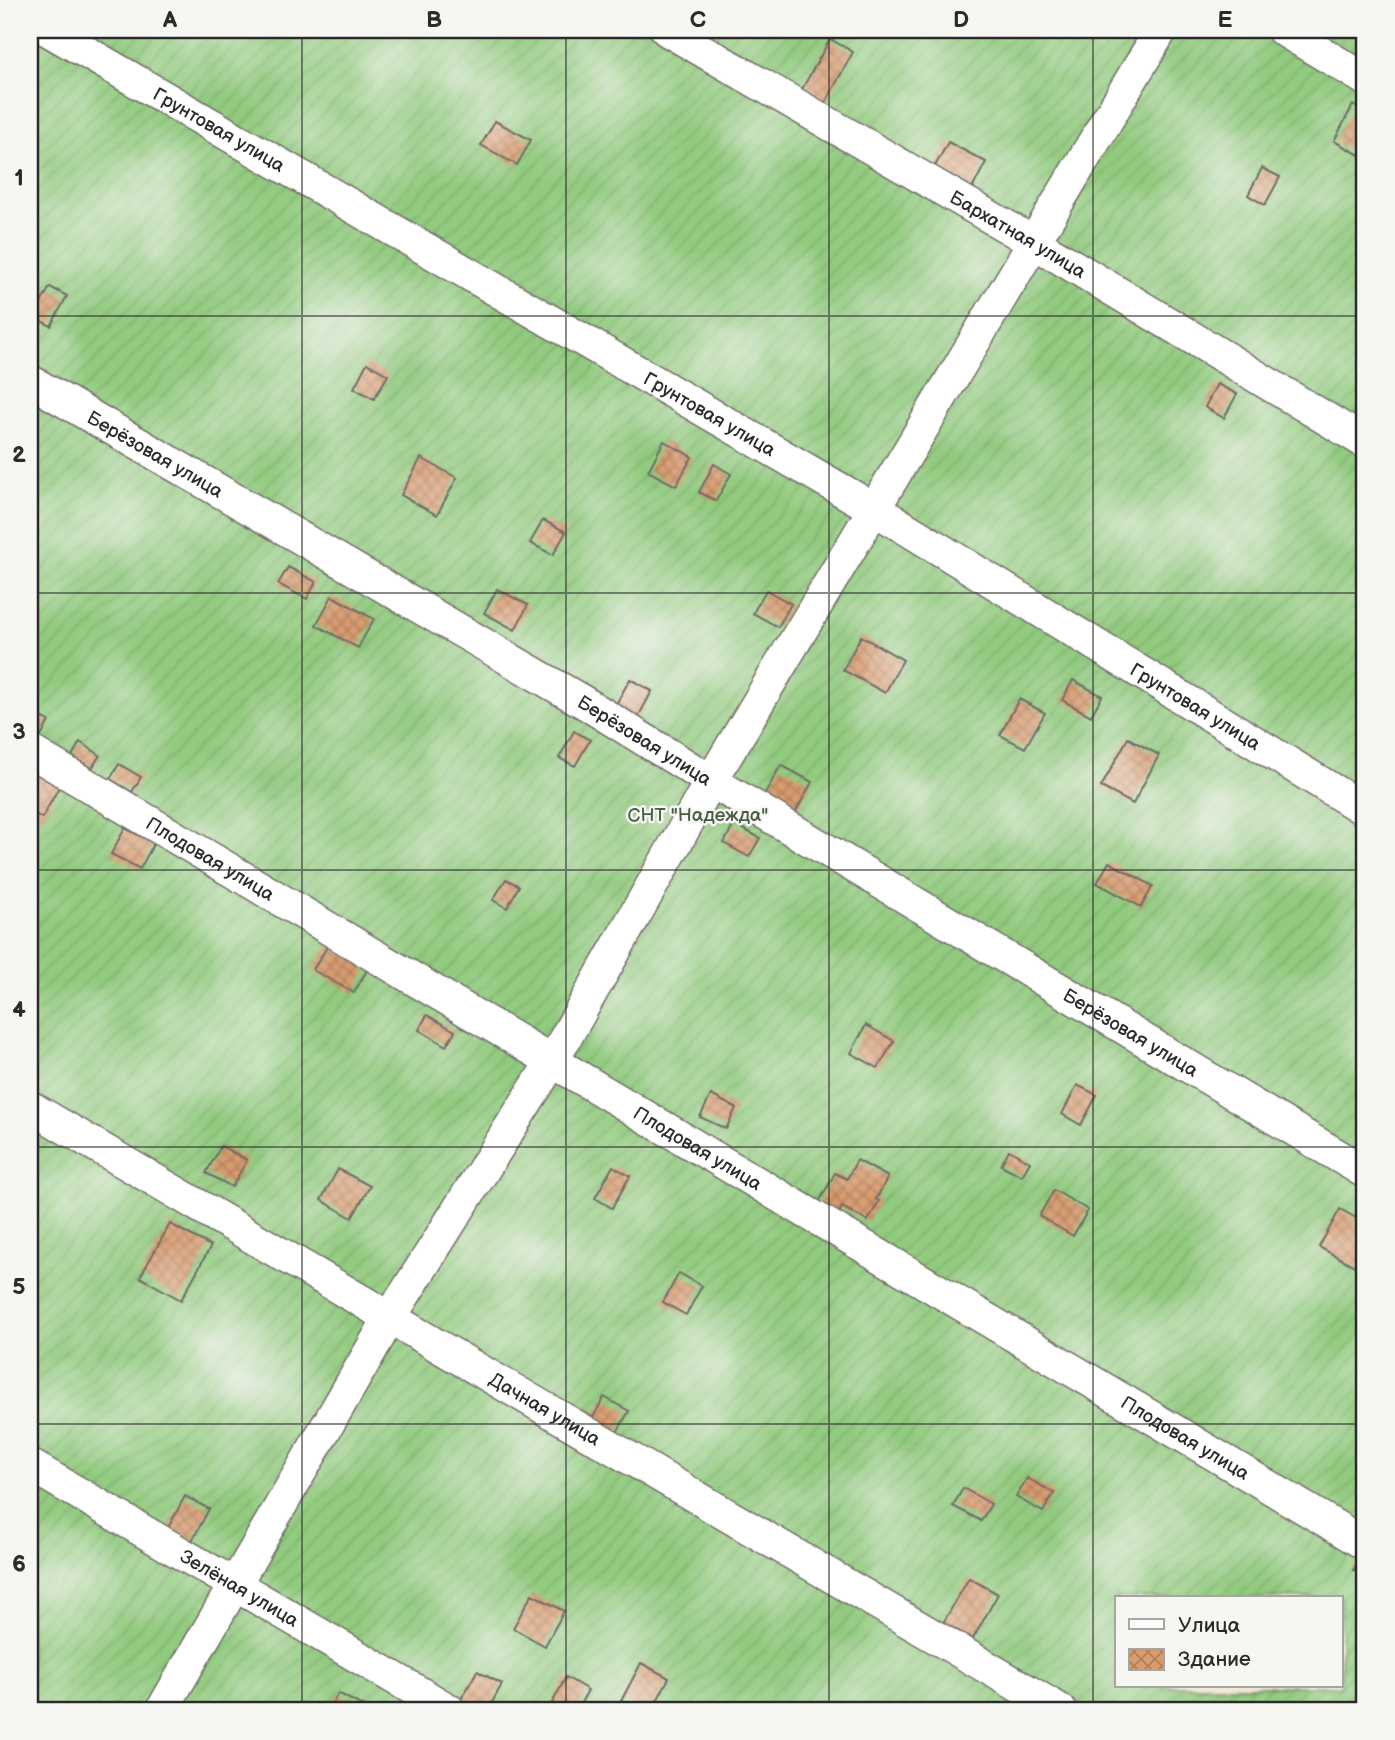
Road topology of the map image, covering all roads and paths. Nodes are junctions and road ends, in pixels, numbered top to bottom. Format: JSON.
{"nodes":[{"id":1,"x":48,"y":30,"type":"edge"},
{"id":2,"x":667,"y":30,"type":"edge"},
{"id":3,"x":1161,"y":30,"type":"edge"},
{"id":4,"x":1283,"y":30,"type":"edge"},
{"id":5,"x":1365,"y":79,"type":"edge"},
{"id":6,"x":1035,"y":243,"type":"junction"},
{"id":7,"x":30,"y":381,"type":"edge"},
{"id":8,"x":1365,"y":442,"type":"edge"},
{"id":9,"x":876,"y":510,"type":"junction"},
{"id":10,"x":30,"y":751,"type":"edge"},
{"id":11,"x":711,"y":781,"type":"junction"},
{"id":12,"x":1365,"y":810,"type":"edge"},
{"id":13,"x":553,"y":1060,"type":"junction"},
{"id":14,"x":30,"y":1107,"type":"edge"},
{"id":15,"x":1365,"y":1172,"type":"edge"},
{"id":16,"x":389,"y":1319,"type":"junction"},
{"id":17,"x":30,"y":1465,"type":"edge"},
{"id":18,"x":1365,"y":1544,"type":"edge"},
{"id":19,"x":235,"y":1585,"type":"junction"},
{"id":20,"x":162,"y":1710,"type":"edge"},
{"id":21,"x":449,"y":1710,"type":"edge"},
{"id":22,"x":1060,"y":1710,"type":"edge"}],
"edges":[{"from":1,"to":9,"type":"street","name":"Грунтовая улица"},
{"from":2,"to":6,"type":"street","name":"Бархатная улица"},
{"from":3,"to":6,"type":"street"},
{"from":4,"to":5,"type":"street"},
{"from":6,"to":8,"type":"street","name":"Бархатная улица"},
{"from":6,"to":9,"type":"street"},
{"from":7,"to":11,"type":"street","name":"Берёзовая улица"},
{"from":9,"to":11,"type":"street"},
{"from":9,"to":12,"type":"street","name":"Грунтовая улица"},
{"from":10,"to":13,"type":"street","name":"Плодовая улица"},
{"from":11,"to":13,"type":"street"},
{"from":11,"to":15,"type":"street","name":"Берёзовая улица"},
{"from":13,"to":16,"type":"street"},
{"from":13,"to":18,"type":"street","name":"Плодовая улица"},
{"from":14,"to":16,"type":"street","name":"Дачная улица"},
{"from":16,"to":19,"type":"street"},
{"from":16,"to":22,"type":"street","name":"Дачная улица"},
{"from":17,"to":19,"type":"street","name":"Зелёная улица"},
{"from":19,"to":20,"type":"street"},
{"from":19,"to":21,"type":"street","name":"Зелёная улица"}]}
